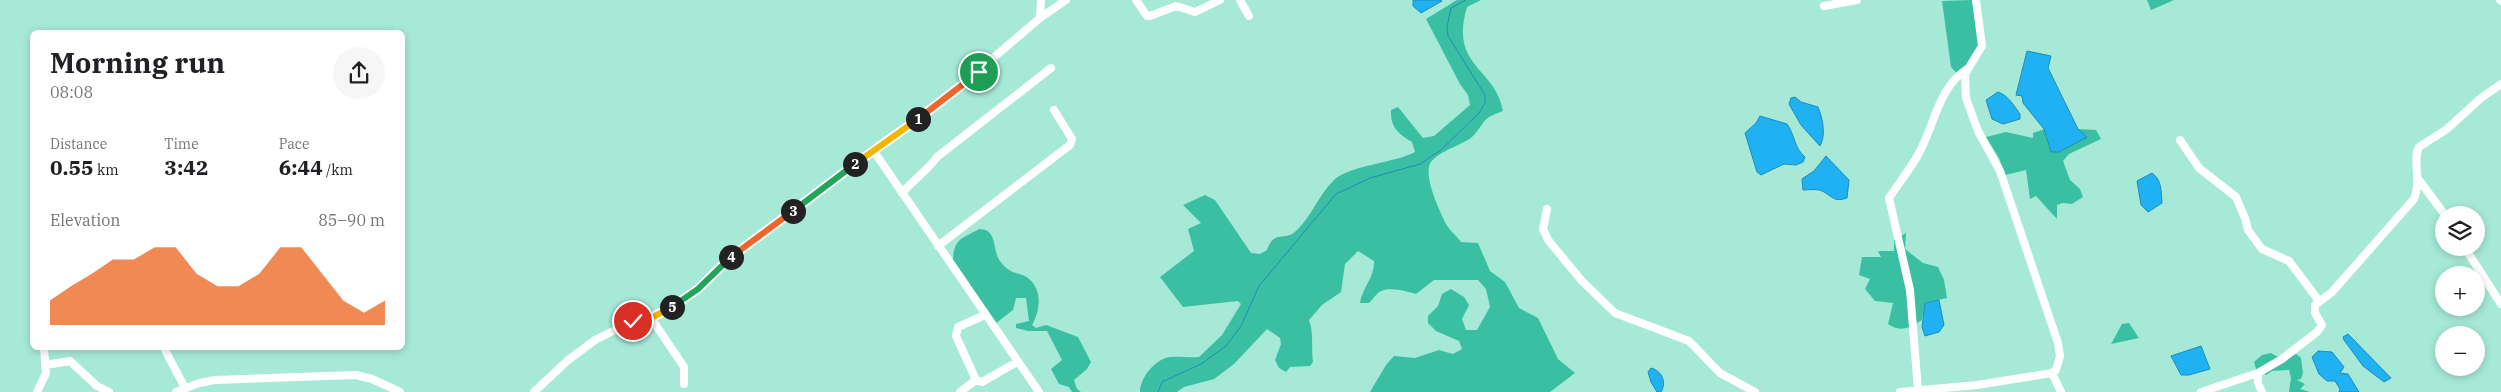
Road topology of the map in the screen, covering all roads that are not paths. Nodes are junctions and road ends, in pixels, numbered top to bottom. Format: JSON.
{"nodes":[{"id":1,"x":1041,"y":0,"type":"edge"},
{"id":2,"x":1066,"y":0,"type":"edge"},
{"id":3,"x":1136,"y":0,"type":"edge"},
{"id":4,"x":1220,"y":0,"type":"edge"},
{"id":5,"x":1240,"y":0,"type":"edge"},
{"id":6,"x":1857,"y":0,"type":"edge"},
{"id":7,"x":1976,"y":0,"type":"edge"},
{"id":8,"x":1824,"y":6,"type":"dead end"},
{"id":9,"x":1249,"y":16,"type":"dead end"},
{"id":10,"x":1040,"y":18,"type":"junction"},
{"id":11,"x":1051,"y":68,"type":"dead end"},
{"id":12,"x":1967,"y":69,"type":"junction"},
{"id":13,"x":2501,"y":84,"type":"edge"},
{"id":14,"x":1054,"y":110,"type":"dead end"},
{"id":15,"x":2180,"y":140,"type":"dead end"},
{"id":16,"x":873,"y":150,"type":"junction"},
{"id":17,"x":2419,"y":180,"type":"junction"},
{"id":18,"x":902,"y":193,"type":"junction"},
{"id":19,"x":2438,"y":206,"type":"edge"},
{"id":20,"x":1547,"y":209,"type":"dead end"},
{"id":21,"x":938,"y":246,"type":"junction"},
{"id":22,"x":2470,"y":256,"type":"edge"},
{"id":23,"x":2320,"y":301,"type":"junction"},
{"id":24,"x":2501,"y":304,"type":"edge"},
{"id":25,"x":984,"y":315,"type":"junction"},
{"id":26,"x":651,"y":318,"type":"junction"},
{"id":27,"x":44,"y":350,"type":"edge"},
{"id":28,"x":165,"y":350,"type":"edge"},
{"id":29,"x":1017,"y":362,"type":"junction"},
{"id":30,"x":46,"y":365,"type":"junction"},
{"id":31,"x":2258,"y":372,"type":"junction"},
{"id":32,"x":2052,"y":373,"type":"junction"},
{"id":33,"x":976,"y":380,"type":"junction"},
{"id":34,"x":684,"y":384,"type":"dead end"},
{"id":35,"x":185,"y":388,"type":"junction"},
{"id":36,"x":1918,"y":390,"type":"junction"},
{"id":37,"x":36,"y":392,"type":"edge"},
{"id":38,"x":109,"y":392,"type":"edge"},
{"id":39,"x":176,"y":392,"type":"edge"},
{"id":40,"x":400,"y":392,"type":"edge"},
{"id":41,"x":534,"y":392,"type":"edge"},
{"id":42,"x":960,"y":392,"type":"edge"},
{"id":43,"x":1039,"y":392,"type":"edge"},
{"id":44,"x":1755,"y":392,"type":"edge"},
{"id":45,"x":1900,"y":392,"type":"edge"},
{"id":46,"x":2061,"y":392,"type":"edge"},
{"id":47,"x":2201,"y":392,"type":"edge"},
{"id":48,"x":2262,"y":392,"type":"edge"}],
"edges":[{"from":1,"to":10,"type":"street"},
{"from":2,"to":10,"type":"street"},
{"from":3,"to":4,"type":"street"},
{"from":5,"to":9,"type":"street"},
{"from":6,"to":8,"type":"street"},
{"from":7,"to":12,"type":"street"},
{"from":10,"to":16,"type":"street"},
{"from":11,"to":18,"type":"street"},
{"from":12,"to":32,"type":"street"},
{"from":12,"to":36,"type":"street"},
{"from":13,"to":17,"type":"street"},
{"from":14,"to":21,"type":"street"},
{"from":15,"to":23,"type":"street"},
{"from":16,"to":18,"type":"street"},
{"from":16,"to":26,"type":"street"},
{"from":17,"to":19,"type":"street"},
{"from":17,"to":23,"type":"street"},
{"from":18,"to":21,"type":"street"},
{"from":20,"to":44,"type":"street"},
{"from":21,"to":25,"type":"street"},
{"from":22,"to":24,"type":"street"},
{"from":23,"to":31,"type":"street"},
{"from":25,"to":29,"type":"street"},
{"from":25,"to":33,"type":"street"},
{"from":26,"to":34,"type":"street"},
{"from":26,"to":41,"type":"street"},
{"from":27,"to":30,"type":"street"},
{"from":28,"to":35,"type":"street"},
{"from":29,"to":33,"type":"street"},
{"from":29,"to":43,"type":"street"},
{"from":30,"to":37,"type":"street"},
{"from":30,"to":38,"type":"street"},
{"from":31,"to":47,"type":"street"},
{"from":31,"to":48,"type":"street"},
{"from":32,"to":36,"type":"street"},
{"from":32,"to":46,"type":"street"},
{"from":33,"to":42,"type":"street"},
{"from":35,"to":39,"type":"street"},
{"from":35,"to":40,"type":"street"},
{"from":36,"to":45,"type":"street"}]}
